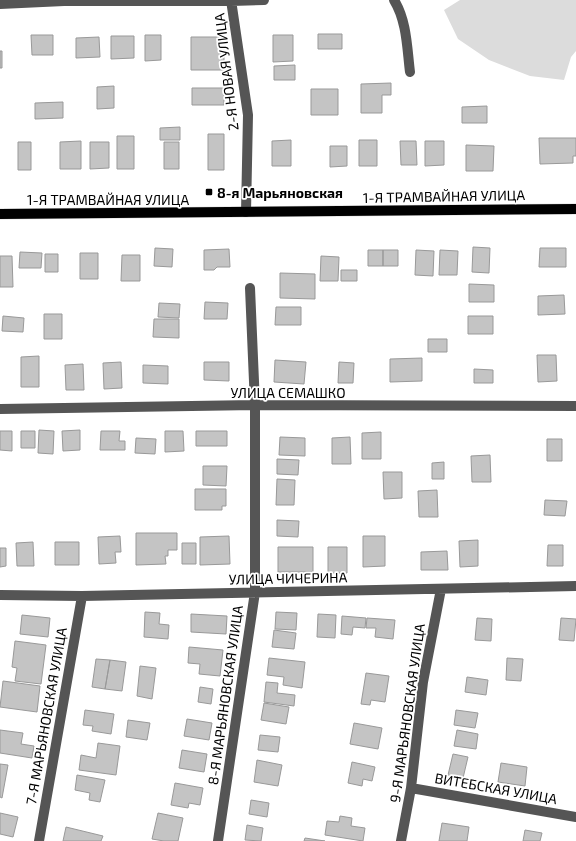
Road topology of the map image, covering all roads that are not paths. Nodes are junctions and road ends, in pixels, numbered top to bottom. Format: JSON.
{"nodes":[{"id":1,"x":64,"y":0,"type":"edge"},
{"id":2,"x":264,"y":0,"type":"edge"},
{"id":3,"x":394,"y":0,"type":"edge"},
{"id":4,"x":231,"y":1,"type":"edge"},
{"id":5,"x":0,"y":4,"type":"edge"},
{"id":6,"x":410,"y":72,"type":"dead end"},
{"id":7,"x":576,"y":209,"type":"edge"},
{"id":8,"x":246,"y":212,"type":"junction"},
{"id":9,"x":0,"y":214,"type":"edge"},
{"id":10,"x":250,"y":288,"type":"dead end"},
{"id":11,"x":255,"y":405,"type":"junction"},
{"id":12,"x":576,"y":406,"type":"edge"},
{"id":13,"x":0,"y":409,"type":"edge"},
{"id":14,"x":576,"y":586,"type":"edge"},
{"id":15,"x":441,"y":589,"type":"junction"},
{"id":16,"x":255,"y":592,"type":"junction"},
{"id":17,"x":0,"y":595,"type":"edge"},
{"id":18,"x":82,"y":596,"type":"junction"},
{"id":19,"x":411,"y":788,"type":"junction"},
{"id":20,"x":576,"y":816,"type":"edge"},
{"id":21,"x":39,"y":841,"type":"edge"},
{"id":22,"x":218,"y":841,"type":"edge"},
{"id":23,"x":402,"y":841,"type":"edge"}],
"edges":[{"from":1,"to":4,"type":"street"},
{"from":1,"to":5,"type":"street"},
{"from":2,"to":4,"type":"street"},
{"from":3,"to":6,"type":"street"},
{"from":4,"to":8,"type":"street","name":"2-Я НОВАЯ УЛИЦА"},
{"from":7,"to":8,"type":"main road","name":"1-Я ТРАМВАЙНАЯ УЛИЦА"},
{"from":8,"to":9,"type":"main road","name":"1-Я ТРАМВАЙНАЯ УЛИЦА"},
{"from":10,"to":11,"type":"street","name":"8-Я МАРЬЯНОВСКАЯ УЛИЦА"},
{"from":11,"to":12,"type":"street","name":"УЛИЦА СЕМАШКО"},
{"from":11,"to":13,"type":"street","name":"УЛИЦА СЕМАШКО"},
{"from":11,"to":16,"type":"street","name":"8-Я МАРЬЯНОВСКАЯ УЛИЦА"},
{"from":14,"to":15,"type":"street","name":"УЛИЦА ЧИЧЕРИНА"},
{"from":15,"to":16,"type":"street","name":"УЛИЦА ЧИЧЕРИНА"},
{"from":15,"to":19,"type":"street","name":"9-Я МАРЬЯНОВСКАЯ УЛИЦА"},
{"from":16,"to":18,"type":"street","name":"УЛИЦА ЧИЧЕРИНА"},
{"from":16,"to":22,"type":"street","name":"8-Я МАРЬЯНОВСКАЯ УЛИЦА"},
{"from":17,"to":18,"type":"street","name":"УЛИЦА ЧИЧЕРИНА"},
{"from":18,"to":21,"type":"street","name":"7-Я МАРЬЯНОВСКАЯ УЛИЦА"},
{"from":19,"to":20,"type":"street","name":"ВИТЕБСКАЯ УЛИЦА"},
{"from":19,"to":23,"type":"street","name":"9-Я МАРЬЯНОВСКАЯ УЛИЦА"}]}
